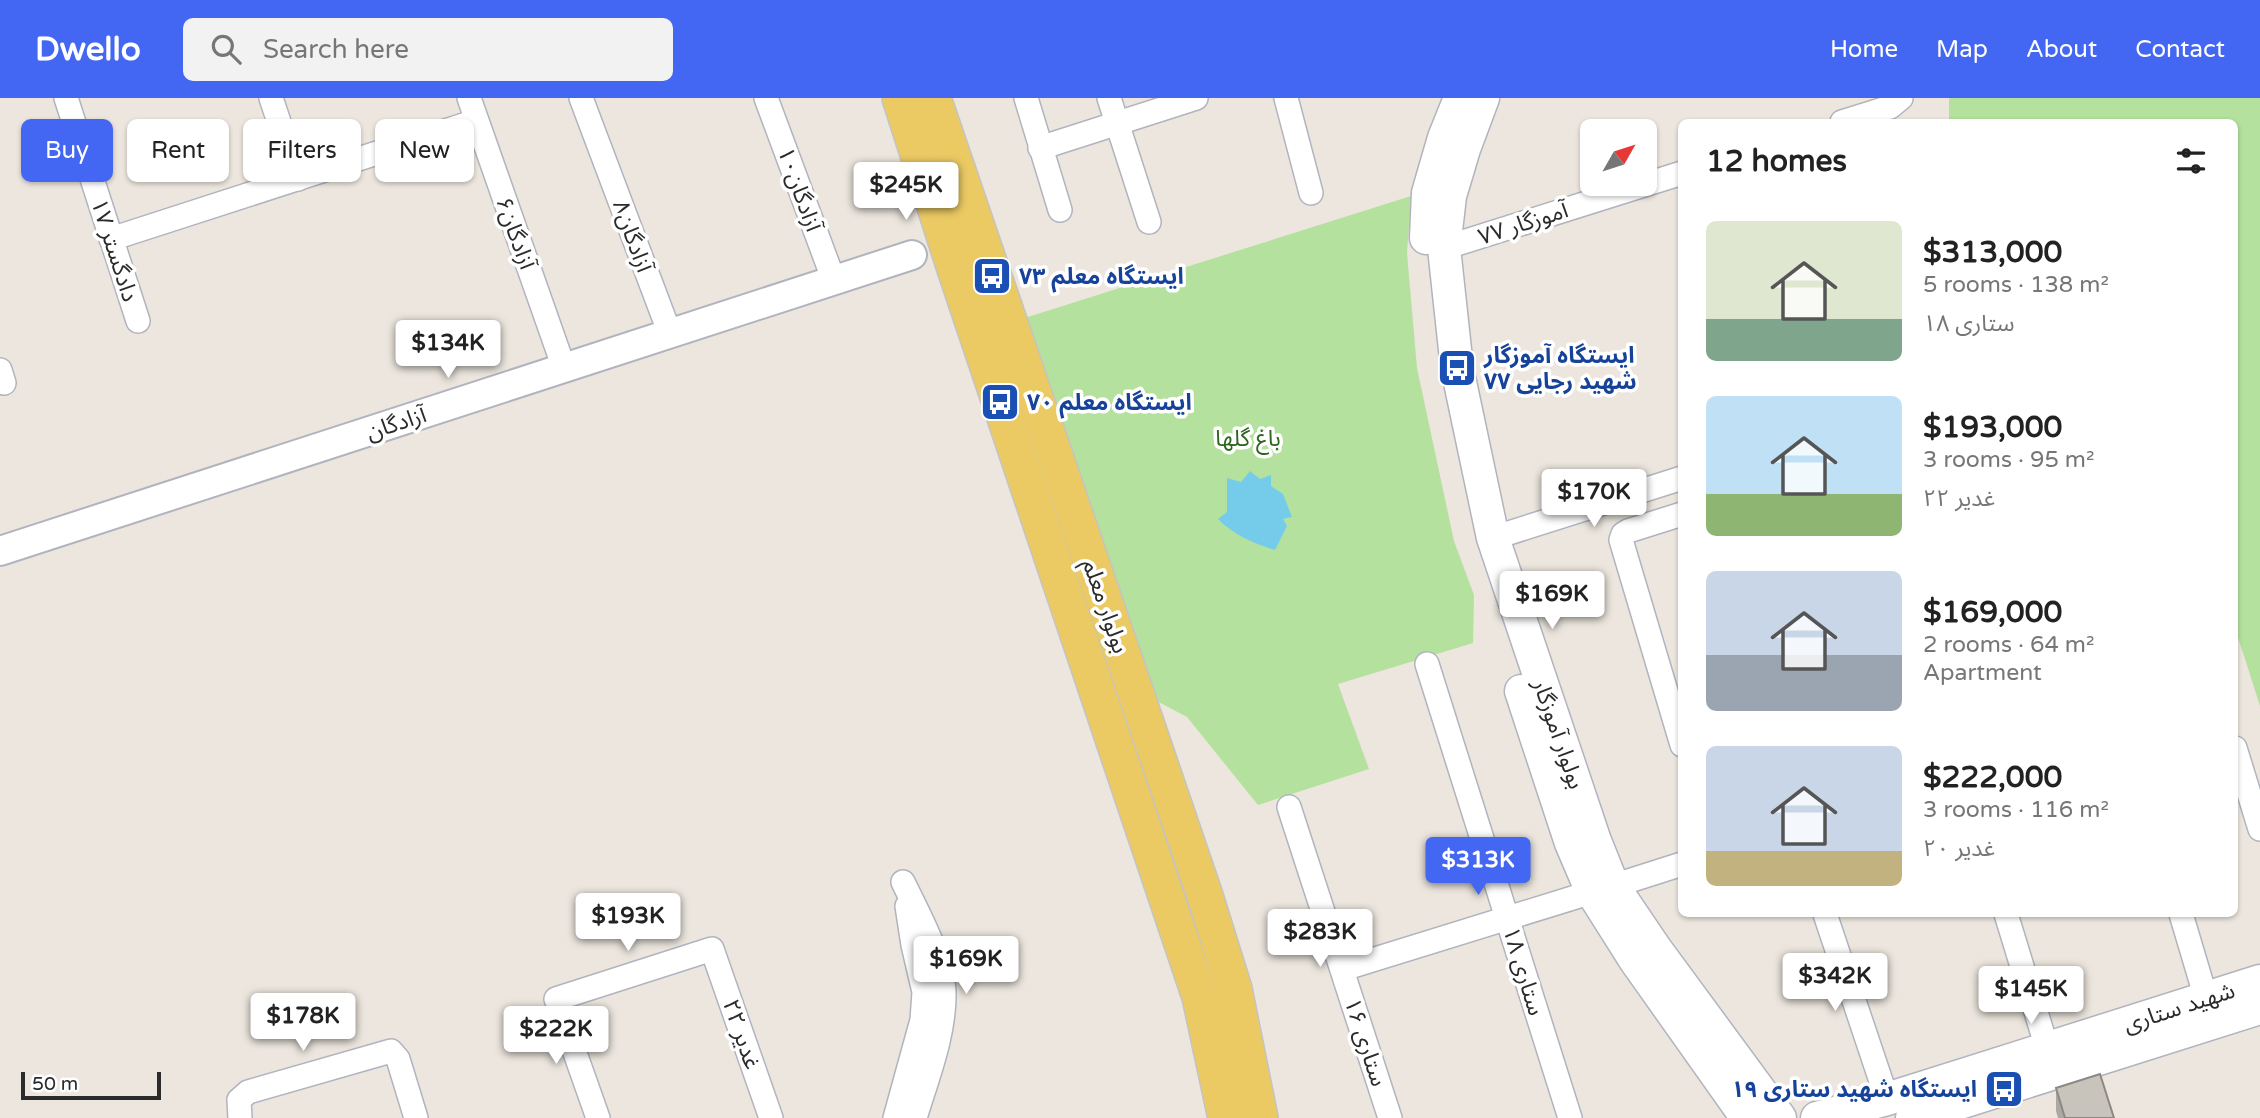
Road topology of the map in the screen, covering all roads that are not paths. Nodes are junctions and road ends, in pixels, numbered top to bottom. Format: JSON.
{"nodes":[{"id":1,"x":66,"y":98,"type":"edge"},
{"id":2,"x":271,"y":98,"type":"edge"},
{"id":3,"x":469,"y":98,"type":"edge"},
{"id":4,"x":582,"y":98,"type":"edge"},
{"id":5,"x":766,"y":98,"type":"edge"},
{"id":6,"x":900,"y":98,"type":"edge"},
{"id":7,"x":933,"y":98,"type":"edge"},
{"id":8,"x":1026,"y":98,"type":"edge"},
{"id":9,"x":1109,"y":98,"type":"edge"},
{"id":10,"x":1196,"y":98,"type":"edge"},
{"id":11,"x":1286,"y":98,"type":"edge"},
{"id":12,"x":1460,"y":98,"type":"edge"},
{"id":13,"x":1483,"y":98,"type":"edge"},
{"id":14,"x":1900,"y":98,"type":"edge"},
{"id":15,"x":278,"y":119,"type":"edge"},
{"id":16,"x":1852,"y":119,"type":"edge"},
{"id":17,"x":475,"y":121,"type":"junction"},
{"id":18,"x":1117,"y":123,"type":"junction"},
{"id":19,"x":1040,"y":148,"type":"junction"},
{"id":20,"x":361,"y":158,"type":"edge"},
{"id":21,"x":1678,"y":174,"type":"edge"},
{"id":22,"x":289,"y":182,"type":"edge"},
{"id":23,"x":1311,"y":193,"type":"dead end"},
{"id":24,"x":1060,"y":210,"type":"dead end"},
{"id":25,"x":939,"y":220,"type":"junction"},
{"id":26,"x":1149,"y":222,"type":"dead end"},
{"id":27,"x":111,"y":239,"type":"junction"},
{"id":28,"x":1444,"y":248,"type":"junction"},
{"id":29,"x":912,"y":255,"type":"junction"},
{"id":30,"x":955,"y":269,"type":"junction"},
{"id":31,"x":834,"y":281,"type":"junction"},
{"id":32,"x":138,"y":321,"type":"dead end"},
{"id":33,"x":670,"y":334,"type":"junction"},
{"id":34,"x":564,"y":368,"type":"junction"},
{"id":35,"x":1678,"y":479,"type":"edge"},
{"id":36,"x":1678,"y":515,"type":"edge"},
{"id":37,"x":1493,"y":538,"type":"junction"},
{"id":38,"x":0,"y":551,"type":"edge"},
{"id":39,"x":1427,"y":664,"type":"dead end"},
{"id":40,"x":1678,"y":732,"type":"edge"},
{"id":41,"x":2238,"y":758,"type":"edge"},
{"id":42,"x":1289,"y":807,"type":"dead end"},
{"id":43,"x":2260,"y":829,"type":"edge"},
{"id":44,"x":1678,"y":865,"type":"edge"},
{"id":45,"x":1603,"y":889,"type":"junction"},
{"id":46,"x":1826,"y":917,"type":"edge"},
{"id":47,"x":2007,"y":917,"type":"edge"},
{"id":48,"x":2182,"y":917,"type":"edge"},
{"id":49,"x":1508,"y":918,"type":"junction"},
{"id":50,"x":1343,"y":969,"type":"junction"},
{"id":51,"x":2260,"y":981,"type":"edge"},
{"id":52,"x":2207,"y":998,"type":"junction"},
{"id":53,"x":2260,"y":1008,"type":"edge"},
{"id":54,"x":2047,"y":1048,"type":"junction"},
{"id":55,"x":1887,"y":1099,"type":"junction"},
{"id":56,"x":240,"y":1109,"type":"edge"},
{"id":57,"x":416,"y":1118,"type":"edge"},
{"id":58,"x":598,"y":1118,"type":"edge"},
{"id":59,"x":771,"y":1118,"type":"edge"},
{"id":60,"x":895,"y":1118,"type":"edge"},
{"id":61,"x":915,"y":1118,"type":"edge"},
{"id":62,"x":1226,"y":1118,"type":"edge"},
{"id":63,"x":1260,"y":1118,"type":"edge"},
{"id":64,"x":1390,"y":1118,"type":"edge"},
{"id":65,"x":1570,"y":1118,"type":"edge"},
{"id":66,"x":1747,"y":1118,"type":"edge"},
{"id":67,"x":1780,"y":1118,"type":"edge"},
{"id":68,"x":1817,"y":1118,"type":"edge"},
{"id":69,"x":1912,"y":1118,"type":"edge"}],
"edges":[{"from":1,"to":27,"type":"street","name":"دادگستر ۱۷"},
{"from":2,"to":15,"type":"street"},
{"from":3,"to":17,"type":"street","name":"آزادگان۶"},
{"from":4,"to":33,"type":"street","name":"آزادگان۸"},
{"from":5,"to":31,"type":"street","name":"آزادگان۱۰"},
{"from":6,"to":25,"type":"main road","name":"بولوار معلم"},
{"from":7,"to":63,"type":"main road","name":"بولوار معلم"},
{"from":8,"to":19,"type":"street"},
{"from":9,"to":18,"type":"street"},
{"from":10,"to":18,"type":"street"},
{"from":11,"to":23,"type":"street"},
{"from":12,"to":45,"type":"main road","name":"بولوار آموزگار"},
{"from":13,"to":28,"type":"main road","name":"بولوار آموزگار"},
{"from":14,"to":16,"type":"street"},
{"from":17,"to":20,"type":"street"},
{"from":17,"to":34,"type":"street","name":"آزادگان۶"},
{"from":18,"to":19,"type":"street"},
{"from":18,"to":26,"type":"street"},
{"from":19,"to":24,"type":"street"},
{"from":21,"to":28,"type":"street","name":"۷۷ آموزگار"},
{"from":22,"to":27,"type":"street"},
{"from":25,"to":29,"type":"street"},
{"from":25,"to":30,"type":"main road","name":"بولوار معلم"},
{"from":27,"to":32,"type":"street","name":"دادگستر ۱۷"},
{"from":28,"to":37,"type":"main road","name":"بولوار آموزگار"},
{"from":29,"to":30,"type":"street"},
{"from":29,"to":31,"type":"street","name":"آزادگان"},
{"from":30,"to":62,"type":"main road","name":"بولوار معلم"},
{"from":31,"to":33,"type":"street","name":"آزادگان"},
{"from":33,"to":34,"type":"street","name":"آزادگان"},
{"from":34,"to":38,"type":"street","name":"آزادگان"},
{"from":35,"to":37,"type":"street"},
{"from":36,"to":40,"type":"street"},
{"from":37,"to":45,"type":"main road","name":"بولوار آموزگار"},
{"from":39,"to":49,"type":"street","name":"ستاری ۱۸"},
{"from":41,"to":43,"type":"street"},
{"from":42,"to":50,"type":"street","name":"ستاری ۱۶"},
{"from":44,"to":45,"type":"street"},
{"from":45,"to":49,"type":"street"},
{"from":45,"to":66,"type":"main road","name":"بولوار آموزگار"},
{"from":45,"to":67,"type":"main road","name":"بولوار آموزگار"},
{"from":46,"to":55,"type":"street"},
{"from":47,"to":54,"type":"street"},
{"from":48,"to":52,"type":"street"},
{"from":49,"to":50,"type":"street"},
{"from":49,"to":65,"type":"street","name":"ستاری ۱۸"},
{"from":50,"to":64,"type":"street","name":"ستاری ۱۶"},
{"from":51,"to":52,"type":"main road","name":"شهید ستاری"},
{"from":52,"to":54,"type":"main road","name":"شهید ستاری"},
{"from":53,"to":69,"type":"main road","name":"شهید ستاری"},
{"from":54,"to":55,"type":"main road","name":"شهید ستاری"},
{"from":55,"to":68,"type":"main road","name":"شهید ستاری"},
{"from":56,"to":57,"type":"street"},
{"from":58,"to":59,"type":"street","name":"غدیر ۲۲"},
{"from":60,"to":61,"type":"street"}]}
